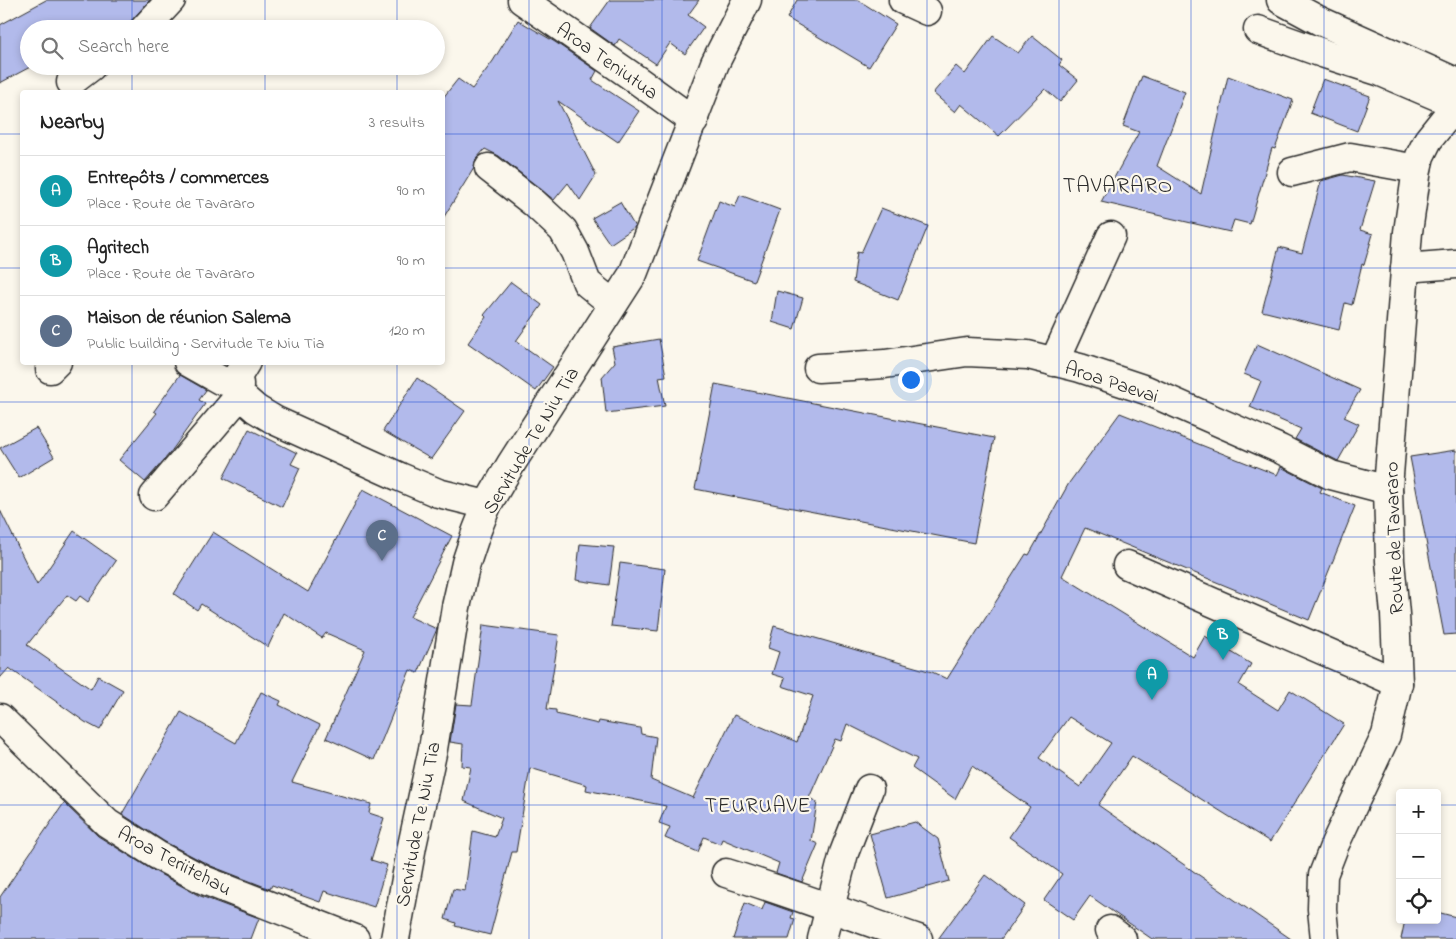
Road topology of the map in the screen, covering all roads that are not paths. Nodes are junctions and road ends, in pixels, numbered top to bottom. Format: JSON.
{"nodes":[{"id":1,"x":172,"y":0,"type":"edge"},
{"id":2,"x":522,"y":0,"type":"edge"},
{"id":3,"x":747,"y":0,"type":"edge"},
{"id":4,"x":1281,"y":0,"type":"edge"},
{"id":5,"x":153,"y":20,"type":"edge"},
{"id":6,"x":1258,"y":30,"type":"dead end"},
{"id":7,"x":1456,"y":82,"type":"edge"},
{"id":8,"x":1456,"y":105,"type":"edge"},
{"id":9,"x":694,"y":121,"type":"junction"},
{"id":10,"x":489,"y":168,"type":"dead end"},
{"id":11,"x":1417,"y":169,"type":"junction"},
{"id":12,"x":1292,"y":172,"type":"dead end"},
{"id":13,"x":1111,"y":236,"type":"dead end"},
{"id":14,"x":1456,"y":264,"type":"edge"},
{"id":15,"x":1405,"y":268,"type":"junction"},
{"id":16,"x":614,"y":304,"type":"junction"},
{"id":17,"x":1054,"y":362,"type":"junction"},
{"id":18,"x":193,"y":365,"type":"edge"},
{"id":19,"x":818,"y":368,"type":"dead end"},
{"id":20,"x":242,"y":381,"type":"edge"},
{"id":21,"x":1388,"y":490,"type":"junction"},
{"id":22,"x":154,"y":496,"type":"dead end"},
{"id":23,"x":487,"y":505,"type":"junction"},
{"id":24,"x":1127,"y":565,"type":"dead end"},
{"id":25,"x":1398,"y":683,"type":"junction"},
{"id":26,"x":0,"y":718,"type":"edge"},
{"id":27,"x":869,"y":789,"type":"dead end"},
{"id":28,"x":726,"y":873,"type":"dead end"},
{"id":29,"x":829,"y":909,"type":"junction"},
{"id":30,"x":355,"y":939,"type":"edge"},
{"id":31,"x":395,"y":939,"type":"edge"},
{"id":32,"x":822,"y":939,"type":"edge"},
{"id":33,"x":918,"y":939,"type":"edge"},
{"id":34,"x":1325,"y":939,"type":"edge"}],
"edges":[{"from":1,"to":5,"type":"street"},
{"from":2,"to":9,"type":"street","name":"Aroa Teniutua"},
{"from":3,"to":9,"type":"street","name":"Servitude Te Niu Tia"},
{"from":4,"to":7,"type":"street"},
{"from":6,"to":8,"type":"street"},
{"from":8,"to":11,"type":"street","name":"Route de Tavararo"},
{"from":9,"to":16,"type":"street","name":"Servitude Te Niu Tia"},
{"from":10,"to":16,"type":"street"},
{"from":11,"to":12,"type":"street"},
{"from":11,"to":15,"type":"street","name":"Route de Tavararo"},
{"from":13,"to":17,"type":"street"},
{"from":14,"to":15,"type":"street"},
{"from":15,"to":21,"type":"street","name":"Route de Tavararo"},
{"from":16,"to":23,"type":"street","name":"Servitude Te Niu Tia"},
{"from":17,"to":19,"type":"street","name":"Aroa Paevai"},
{"from":17,"to":21,"type":"street","name":"Aroa Paevai"},
{"from":18,"to":20,"type":"street"},
{"from":20,"to":22,"type":"street"},
{"from":20,"to":23,"type":"street"},
{"from":21,"to":25,"type":"street","name":"Route de Tavararo"},
{"from":23,"to":31,"type":"street","name":"Servitude Te Niu Tia"},
{"from":24,"to":25,"type":"street"},
{"from":25,"to":34,"type":"street","name":"Route de Tavararo"},
{"from":26,"to":30,"type":"street","name":"Aroa Teriitehau"},
{"from":27,"to":29,"type":"street"},
{"from":28,"to":29,"type":"street"},
{"from":29,"to":32,"type":"street"},
{"from":29,"to":33,"type":"street"}]}
